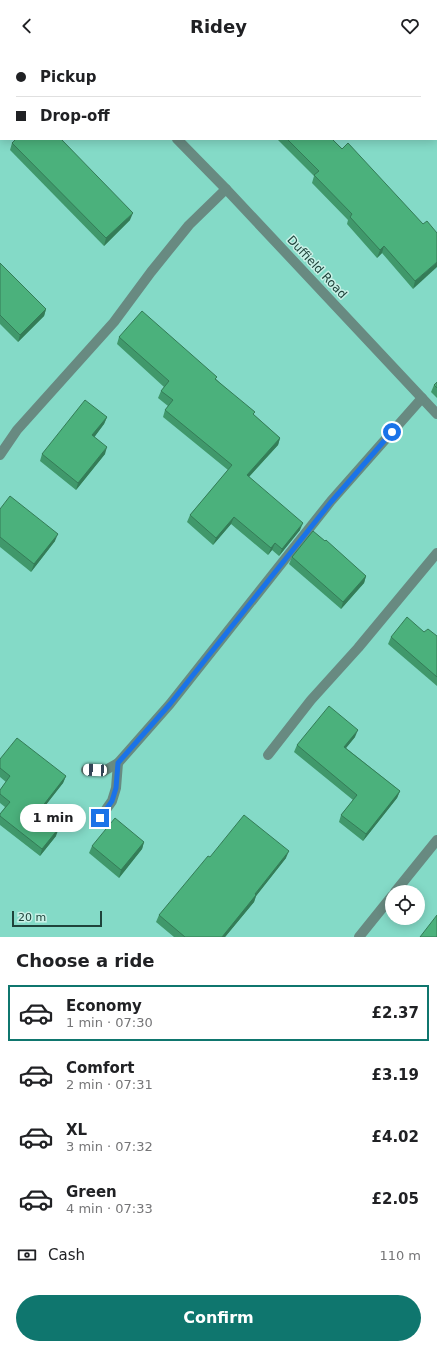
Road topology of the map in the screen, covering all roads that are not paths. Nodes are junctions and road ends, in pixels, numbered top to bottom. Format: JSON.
{"nodes":[{"id":1,"x":178,"y":140,"type":"edge"},
{"id":2,"x":226,"y":189,"type":"junction"},
{"id":3,"x":422,"y":398,"type":"junction"},
{"id":4,"x":437,"y":414,"type":"edge"},
{"id":5,"x":0,"y":455,"type":"edge"},
{"id":6,"x":437,"y":552,"type":"edge"},
{"id":7,"x":268,"y":755,"type":"dead end"},
{"id":8,"x":118,"y":763,"type":"junction"},
{"id":9,"x":86,"y":770,"type":"dead end"},
{"id":10,"x":100,"y":818,"type":"dead end"},
{"id":11,"x":437,"y":840,"type":"edge"},
{"id":12,"x":401,"y":885,"type":"edge"},
{"id":13,"x":385,"y":905,"type":"edge"},
{"id":14,"x":359,"y":937,"type":"edge"}],
"edges":[{"from":1,"to":2,"type":"street","name":"Duffield Road"},
{"from":2,"to":3,"type":"street","name":"Duffield Road"},
{"from":2,"to":5,"type":"street"},
{"from":3,"to":4,"type":"street","name":"Duffield Road"},
{"from":3,"to":8,"type":"street"},
{"from":6,"to":7,"type":"street"},
{"from":8,"to":9,"type":"street"},
{"from":8,"to":10,"type":"street"},
{"from":11,"to":12,"type":"street"},
{"from":13,"to":14,"type":"street"}]}
